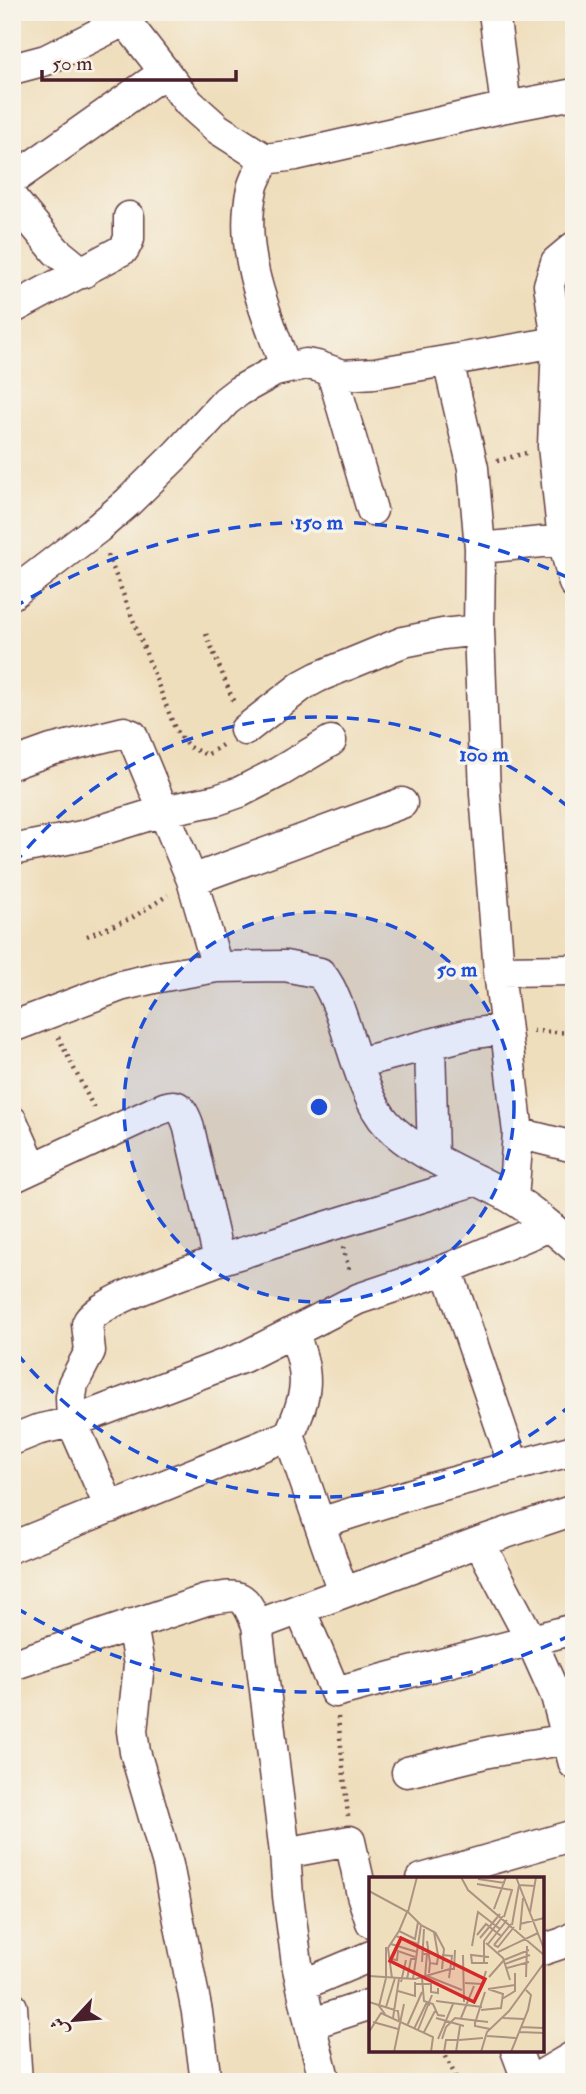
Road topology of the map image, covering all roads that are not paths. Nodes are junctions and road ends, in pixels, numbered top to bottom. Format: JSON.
{"nodes":[{"id":1,"x":494,"y":12,"type":"edge"},
{"id":2,"x":12,"y":69,"type":"edge"},
{"id":3,"x":165,"y":72,"type":"junction"},
{"id":4,"x":574,"y":94,"type":"edge"},
{"id":5,"x":506,"y":107,"type":"junction"},
{"id":6,"x":265,"y":159,"type":"junction"},
{"id":7,"x":12,"y":180,"type":"edge"},
{"id":8,"x":12,"y":198,"type":"edge"},
{"id":9,"x":129,"y":217,"type":"dead end"},
{"id":10,"x":574,"y":247,"type":"edge"},
{"id":11,"x":83,"y":273,"type":"junction"},
{"id":12,"x":12,"y":309,"type":"edge"},
{"id":13,"x":557,"y":342,"type":"junction"},
{"id":14,"x":448,"y":360,"type":"junction"},
{"id":15,"x":286,"y":368,"type":"junction"},
{"id":16,"x":332,"y":373,"type":"junction"},
{"id":17,"x":372,"y":510,"type":"dead end"},
{"id":18,"x":562,"y":540,"type":"junction"},
{"id":19,"x":480,"y":548,"type":"junction"},
{"id":20,"x":574,"y":583,"type":"edge"},
{"id":21,"x":12,"y":594,"type":"edge"},
{"id":22,"x":479,"y":630,"type":"junction"},
{"id":23,"x":245,"y":730,"type":"road end"},
{"id":24,"x":331,"y":741,"type":"dead end"},
{"id":25,"x":12,"y":764,"type":"edge"},
{"id":26,"x":402,"y":803,"type":"dead end"},
{"id":27,"x":163,"y":811,"type":"junction"},
{"id":28,"x":12,"y":849,"type":"edge"},
{"id":29,"x":192,"y":880,"type":"junction"},
{"id":30,"x":217,"y":967,"type":"junction"},
{"id":31,"x":574,"y":970,"type":"edge"},
{"id":32,"x":499,"y":971,"type":"junction"},
{"id":33,"x":12,"y":1027,"type":"edge"},
{"id":34,"x":505,"y":1029,"type":"junction"},
{"id":35,"x":430,"y":1045,"type":"junction"},
{"id":36,"x":358,"y":1063,"type":"junction"},
{"id":37,"x":12,"y":1121,"type":"edge"},
{"id":38,"x":517,"y":1133,"type":"junction"},
{"id":39,"x":574,"y":1147,"type":"edge"},
{"id":40,"x":433,"y":1157,"type":"junction"},
{"id":41,"x":22,"y":1173,"type":"edge"},
{"id":42,"x":477,"y":1180,"type":"junction"},
{"id":43,"x":513,"y":1199,"type":"junction"},
{"id":44,"x":550,"y":1226,"type":"junction"},
{"id":45,"x":574,"y":1247,"type":"edge"},
{"id":46,"x":219,"y":1260,"type":"junction"},
{"id":47,"x":447,"y":1269,"type":"junction"},
{"id":48,"x":293,"y":1332,"type":"junction"},
{"id":49,"x":72,"y":1422,"type":"junction"},
{"id":50,"x":289,"y":1435,"type":"junction"},
{"id":51,"x":12,"y":1440,"type":"edge"},
{"id":52,"x":574,"y":1450,"type":"edge"},
{"id":53,"x":514,"y":1466,"type":"junction"},
{"id":54,"x":110,"y":1508,"type":"junction"},
{"id":55,"x":574,"y":1510,"type":"edge"},
{"id":56,"x":320,"y":1523,"type":"junction"},
{"id":57,"x":479,"y":1542,"type":"junction"},
{"id":58,"x":12,"y":1547,"type":"edge"},
{"id":59,"x":343,"y":1592,"type":"junction"},
{"id":60,"x":300,"y":1609,"type":"junction"},
{"id":61,"x":131,"y":1624,"type":"junction"},
{"id":62,"x":257,"y":1625,"type":"junction"},
{"id":63,"x":574,"y":1629,"type":"edge"},
{"id":64,"x":531,"y":1640,"type":"junction"},
{"id":65,"x":12,"y":1665,"type":"edge"},
{"id":66,"x":565,"y":1694,"type":"edge"},
{"id":67,"x":572,"y":1747,"type":"edge"},
{"id":68,"x":407,"y":1772,"type":"dead end"},
{"id":69,"x":574,"y":1835,"type":"edge"},
{"id":70,"x":285,"y":1853,"type":"junction"},
{"id":71,"x":429,"y":1877,"type":"edge"},
{"id":72,"x":369,"y":1916,"type":"edge"},
{"id":73,"x":574,"y":1937,"type":"edge"},
{"id":74,"x":544,"y":1949,"type":"edge"},
{"id":75,"x":369,"y":1957,"type":"edge"},
{"id":76,"x":302,"y":1985,"type":"junction"},
{"id":77,"x":369,"y":2005,"type":"edge"},
{"id":78,"x":12,"y":2007,"type":"edge"},
{"id":79,"x":310,"y":2024,"type":"junction"},
{"id":80,"x":517,"y":2052,"type":"edge"},
{"id":81,"x":574,"y":2056,"type":"edge"},
{"id":82,"x":17,"y":2082,"type":"edge"},
{"id":83,"x":206,"y":2082,"type":"edge"},
{"id":84,"x":325,"y":2082,"type":"edge"},
{"id":85,"x":529,"y":2082,"type":"edge"}],
"edges":[{"from":1,"to":5,"type":"street"},
{"from":2,"to":3,"type":"street"},
{"from":3,"to":6,"type":"street"},
{"from":3,"to":7,"type":"street"},
{"from":4,"to":5,"type":"street"},
{"from":5,"to":6,"type":"street"},
{"from":6,"to":15,"type":"street"},
{"from":8,"to":11,"type":"street"},
{"from":9,"to":11,"type":"street"},
{"from":10,"to":13,"type":"street"},
{"from":11,"to":12,"type":"street"},
{"from":13,"to":14,"type":"street"},
{"from":13,"to":18,"type":"street"},
{"from":14,"to":16,"type":"street"},
{"from":14,"to":19,"type":"street"},
{"from":15,"to":16,"type":"street"},
{"from":15,"to":21,"type":"street"},
{"from":16,"to":17,"type":"street"},
{"from":18,"to":19,"type":"street"},
{"from":18,"to":20,"type":"street"},
{"from":19,"to":22,"type":"street"},
{"from":22,"to":23,"type":"street"},
{"from":22,"to":32,"type":"street"},
{"from":24,"to":27,"type":"street"},
{"from":25,"to":27,"type":"street"},
{"from":26,"to":29,"type":"street"},
{"from":27,"to":28,"type":"street"},
{"from":27,"to":29,"type":"street"},
{"from":29,"to":30,"type":"street"},
{"from":30,"to":33,"type":"street"},
{"from":30,"to":36,"type":"street"},
{"from":31,"to":32,"type":"street"},
{"from":32,"to":34,"type":"street"},
{"from":34,"to":35,"type":"street"},
{"from":34,"to":38,"type":"street"},
{"from":35,"to":36,"type":"street"},
{"from":35,"to":40,"type":"street"},
{"from":36,"to":40,"type":"street"},
{"from":37,"to":41,"type":"street"},
{"from":38,"to":39,"type":"street"},
{"from":38,"to":43,"type":"street"},
{"from":40,"to":42,"type":"street"},
{"from":41,"to":46,"type":"street"},
{"from":42,"to":43,"type":"street"},
{"from":42,"to":46,"type":"street"},
{"from":43,"to":44,"type":"street"},
{"from":44,"to":45,"type":"street"},
{"from":44,"to":47,"type":"street"},
{"from":46,"to":49,"type":"street"},
{"from":47,"to":48,"type":"street"},
{"from":47,"to":53,"type":"street"},
{"from":48,"to":49,"type":"street"},
{"from":48,"to":50,"type":"street"},
{"from":49,"to":51,"type":"street"},
{"from":49,"to":54,"type":"street"},
{"from":50,"to":54,"type":"street"},
{"from":50,"to":56,"type":"street"},
{"from":52,"to":53,"type":"street"},
{"from":53,"to":56,"type":"street"},
{"from":54,"to":58,"type":"street"},
{"from":55,"to":57,"type":"street"},
{"from":56,"to":59,"type":"street"},
{"from":57,"to":59,"type":"street"},
{"from":57,"to":64,"type":"street"},
{"from":59,"to":60,"type":"street"},
{"from":60,"to":62,"type":"street"},
{"from":60,"to":64,"type":"street"},
{"from":61,"to":62,"type":"street"},
{"from":61,"to":65,"type":"street"},
{"from":61,"to":83,"type":"street"},
{"from":62,"to":70,"type":"street"},
{"from":63,"to":64,"type":"street"},
{"from":64,"to":66,"type":"street"},
{"from":66,"to":67,"type":"street"},
{"from":67,"to":68,"type":"street"},
{"from":69,"to":71,"type":"street"},
{"from":70,"to":72,"type":"street"},
{"from":70,"to":76,"type":"street"},
{"from":73,"to":74,"type":"street"},
{"from":75,"to":76,"type":"street"},
{"from":76,"to":79,"type":"street"},
{"from":77,"to":79,"type":"street"},
{"from":78,"to":82,"type":"street"},
{"from":79,"to":84,"type":"street"},
{"from":80,"to":85,"type":"street"},
{"from":81,"to":85,"type":"street"}]}
